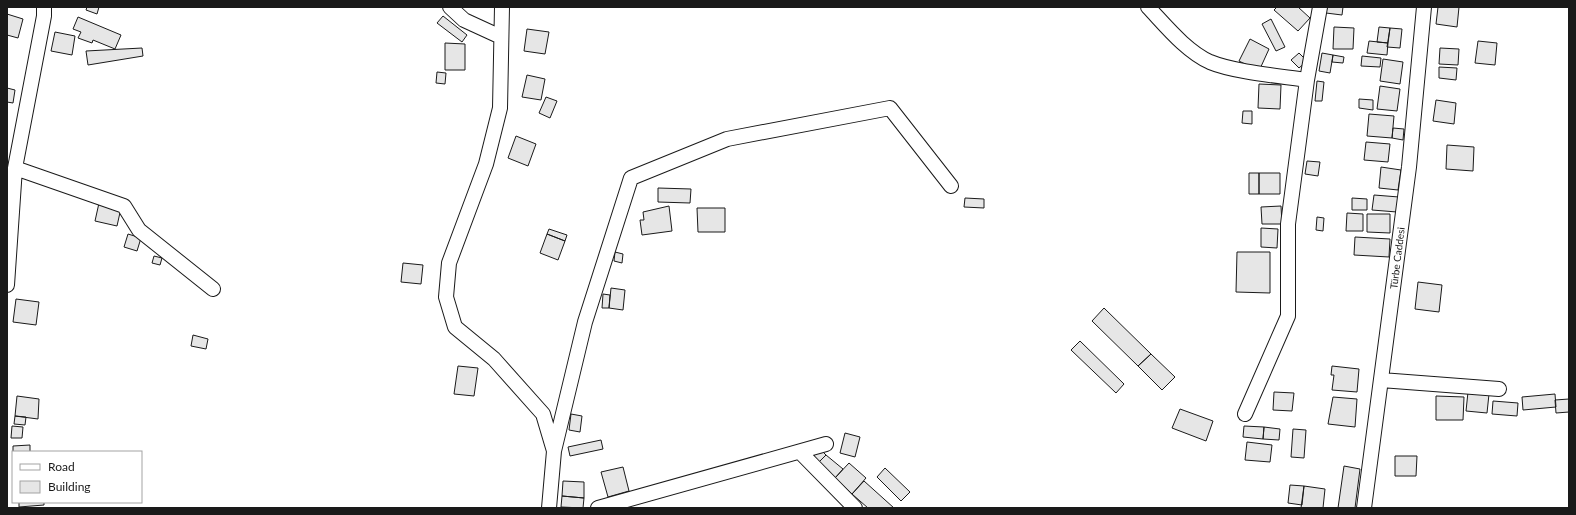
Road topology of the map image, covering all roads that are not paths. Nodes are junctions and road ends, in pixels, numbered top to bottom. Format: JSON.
{"nodes":[{"id":1,"x":44,"y":7,"type":"edge"},
{"id":2,"x":450,"y":7,"type":"edge"},
{"id":3,"x":502,"y":7,"type":"edge"},
{"id":4,"x":1148,"y":7,"type":"edge"},
{"id":5,"x":1320,"y":7,"type":"edge"},
{"id":6,"x":1424,"y":7,"type":"edge"},
{"id":7,"x":501,"y":37,"type":"junction"},
{"id":8,"x":1307,"y":80,"type":"junction"},
{"id":9,"x":15,"y":168,"type":"junction"},
{"id":10,"x":951,"y":186,"type":"dead end"},
{"id":11,"x":7,"y":285,"type":"edge"},
{"id":12,"x":213,"y":289,"type":"dead end"},
{"id":13,"x":1381,"y":380,"type":"junction"},
{"id":14,"x":1499,"y":389,"type":"dead end"},
{"id":15,"x":1245,"y":414,"type":"dead end"},
{"id":16,"x":826,"y":444,"type":"dead end"},
{"id":17,"x":554,"y":451,"type":"junction"},
{"id":18,"x":800,"y":452,"type":"junction"},
{"id":19,"x":549,"y":508,"type":"edge"},
{"id":20,"x":598,"y":508,"type":"edge"},
{"id":21,"x":855,"y":508,"type":"edge"},
{"id":22,"x":1364,"y":508,"type":"edge"}],
"edges":[{"from":1,"to":9,"type":"street"},
{"from":2,"to":7,"type":"street"},
{"from":3,"to":7,"type":"street"},
{"from":4,"to":8,"type":"street"},
{"from":5,"to":8,"type":"street"},
{"from":6,"to":13,"type":"street","name":"Türbe Caddesi"},
{"from":7,"to":17,"type":"street"},
{"from":8,"to":15,"type":"street"},
{"from":9,"to":11,"type":"street"},
{"from":9,"to":12,"type":"street"},
{"from":10,"to":17,"type":"street"},
{"from":13,"to":14,"type":"street"},
{"from":13,"to":22,"type":"street","name":"Türbe Caddesi"},
{"from":16,"to":18,"type":"street"},
{"from":17,"to":19,"type":"street"},
{"from":18,"to":20,"type":"street"},
{"from":18,"to":21,"type":"street"}]}
